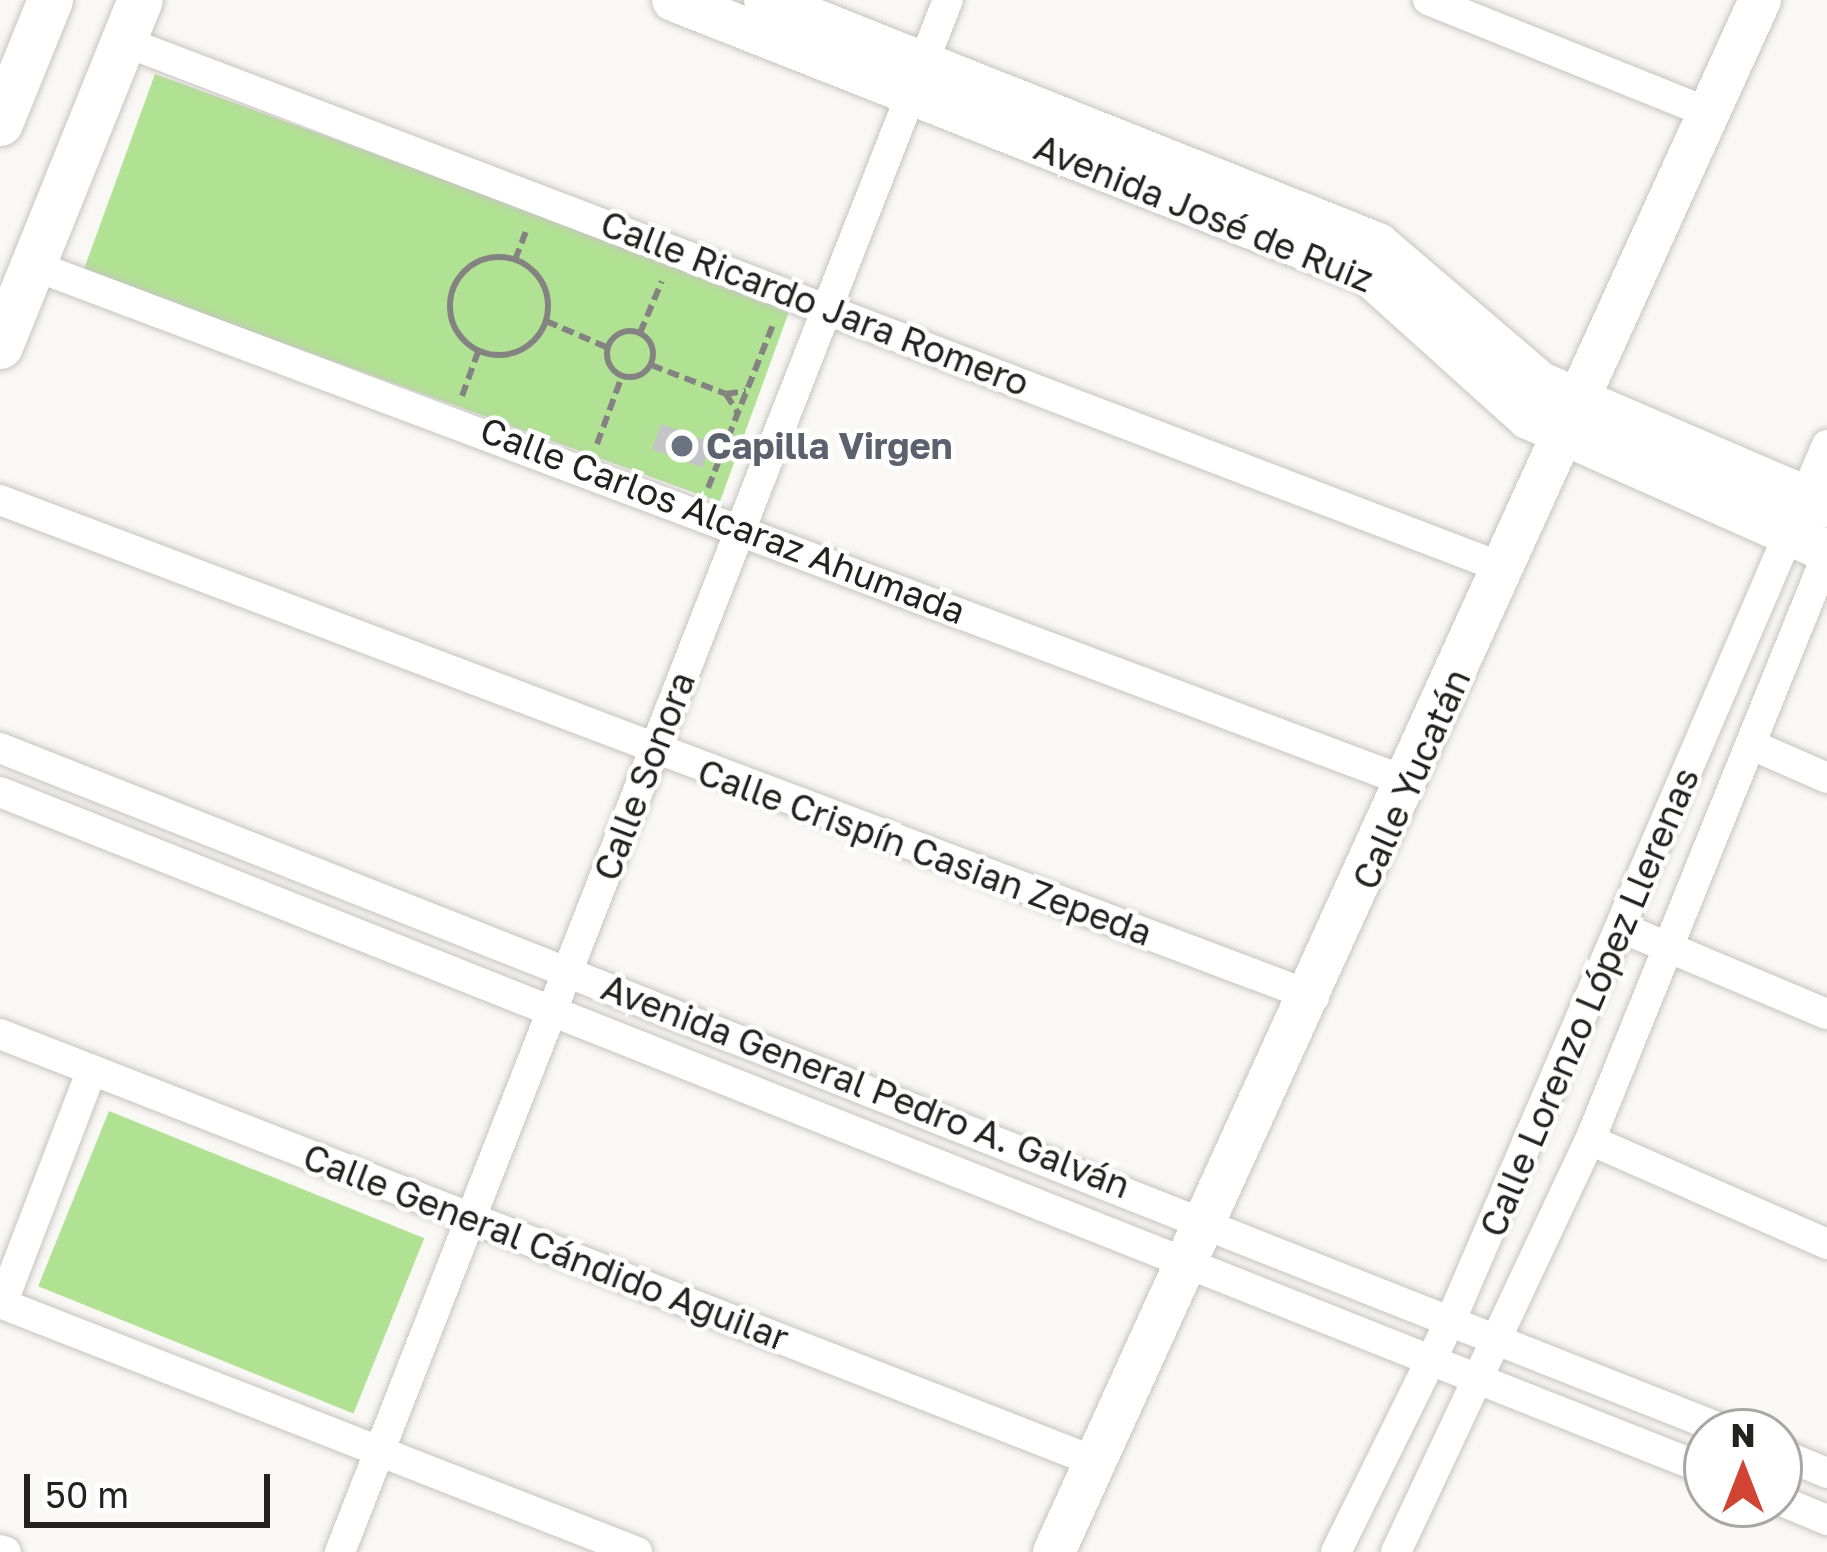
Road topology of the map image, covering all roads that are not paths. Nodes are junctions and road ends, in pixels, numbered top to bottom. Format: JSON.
{"nodes":[{"id":1,"x":673,"y":0,"type":"edge"},
{"id":2,"x":765,"y":0,"type":"edge"},
{"id":3,"x":948,"y":0,"type":"edge"},
{"id":4,"x":1428,"y":0,"type":"edge"},
{"id":5,"x":1760,"y":0,"type":"edge"},
{"id":6,"x":40,"y":3,"type":"edge"},
{"id":7,"x":131,"y":20,"type":"edge"},
{"id":8,"x":917,"y":78,"type":"junction"},
{"id":9,"x":1712,"y":114,"type":"junction"},
{"id":10,"x":0,"y":123,"type":"edge"},
{"id":11,"x":32,"y":266,"type":"junction"},
{"id":12,"x":828,"y":307,"type":"junction"},
{"id":13,"x":0,"y":346,"type":"edge"},
{"id":14,"x":1575,"y":421,"type":"junction"},
{"id":15,"x":1827,"y":445,"type":"edge"},
{"id":16,"x":0,"y":500,"type":"edge"},
{"id":17,"x":742,"y":525,"type":"junction"},
{"id":18,"x":1815,"y":528,"type":"edge"},
{"id":19,"x":1506,"y":569,"type":"junction"},
{"id":20,"x":1752,"y":745,"type":"junction"},
{"id":21,"x":0,"y":748,"type":"edge"},
{"id":22,"x":654,"y":751,"type":"junction"},
{"id":23,"x":1827,"y":778,"type":"edge"},
{"id":24,"x":1410,"y":783,"type":"junction"},
{"id":25,"x":0,"y":792,"type":"edge"},
{"id":26,"x":1622,"y":928,"type":"junction"},
{"id":27,"x":1670,"y":948,"type":"junction"},
{"id":28,"x":568,"y":970,"type":"junction"},
{"id":29,"x":1314,"y":997,"type":"junction"},
{"id":30,"x":553,"y":1009,"type":"junction"},
{"id":31,"x":1827,"y":1014,"type":"edge"},
{"id":32,"x":0,"y":1034,"type":"edge"},
{"id":33,"x":92,"y":1070,"type":"junction"},
{"id":34,"x":1590,"y":1140,"type":"junction"},
{"id":35,"x":471,"y":1218,"type":"junction"},
{"id":36,"x":1212,"y":1221,"type":"junction"},
{"id":37,"x":1827,"y":1244,"type":"edge"},
{"id":38,"x":1182,"y":1255,"type":"junction"},
{"id":39,"x":1,"y":1304,"type":"edge"},
{"id":40,"x":1453,"y":1315,"type":"junction"},
{"id":41,"x":1502,"y":1336,"type":"junction"},
{"id":42,"x":1432,"y":1353,"type":"junction"},
{"id":43,"x":1482,"y":1374,"type":"junction"},
{"id":44,"x":1683,"y":1413,"type":"edge"},
{"id":45,"x":380,"y":1451,"type":"junction"},
{"id":46,"x":1091,"y":1460,"type":"junction"},
{"id":47,"x":1683,"y":1460,"type":"edge"},
{"id":48,"x":340,"y":1552,"type":"edge"},
{"id":49,"x":637,"y":1552,"type":"edge"},
{"id":50,"x":1054,"y":1552,"type":"edge"},
{"id":51,"x":1336,"y":1552,"type":"edge"},
{"id":52,"x":1396,"y":1552,"type":"edge"}],
"edges":[{"from":1,"to":8,"type":"street","name":"Avenida José de Ruiz"},
{"from":2,"to":8,"type":"street","name":"Avenida José de Ruiz"},
{"from":3,"to":8,"type":"street","name":"Calle Sonora"},
{"from":4,"to":9,"type":"street"},
{"from":5,"to":9,"type":"street","name":"Calle Yucatán"},
{"from":6,"to":10,"type":"main road"},
{"from":7,"to":11,"type":"main road"},
{"from":7,"to":12,"type":"street","name":"Calle Ricardo Jara Romero"},
{"from":8,"to":12,"type":"street","name":"Calle Sonora"},
{"from":8,"to":14,"type":"street","name":"Avenida José de Ruiz"},
{"from":9,"to":14,"type":"street","name":"Calle Yucatán"},
{"from":11,"to":13,"type":"main road"},
{"from":11,"to":17,"type":"street","name":"Calle Carlos Alcaraz Ahumada"},
{"from":12,"to":17,"type":"street","name":"Calle Sonora"},
{"from":12,"to":19,"type":"street","name":"Calle Ricardo Jara Romero"},
{"from":14,"to":18,"type":"street","name":"Avenida José de Ruiz"},
{"from":14,"to":19,"type":"street","name":"Calle Yucatán"},
{"from":15,"to":18,"type":"street","name":"Calle Lorenzo López Llerenas"},
{"from":16,"to":22,"type":"street","name":"Calle Crispín Casian Zepeda"},
{"from":17,"to":22,"type":"street","name":"Calle Sonora"},
{"from":17,"to":24,"type":"street","name":"Calle Carlos Alcaraz Ahumada"},
{"from":18,"to":20,"type":"street","name":"Calle Lorenzo López Llerenas"},
{"from":18,"to":26,"type":"street","name":"Calle Lorenzo López Llerenas"},
{"from":19,"to":24,"type":"street","name":"Calle Yucatán"},
{"from":20,"to":23,"type":"street"},
{"from":20,"to":27,"type":"street","name":"Calle Lorenzo López Llerenas"},
{"from":21,"to":28,"type":"street","name":"Avenida General Pedro A. Galván"},
{"from":22,"to":28,"type":"street","name":"Calle Sonora"},
{"from":22,"to":29,"type":"street","name":"Calle Crispín Casian Zepeda"},
{"from":24,"to":29,"type":"street","name":"Calle Yucatán"},
{"from":25,"to":30,"type":"street","name":"Avenida General Pedro A. Galván"},
{"from":26,"to":27,"type":"street"},
{"from":26,"to":40,"type":"street","name":"Calle Lorenzo López Llerenas"},
{"from":27,"to":31,"type":"street"},
{"from":27,"to":34,"type":"street","name":"Calle Lorenzo López Llerenas"},
{"from":28,"to":30,"type":"street","name":"Calle Sonora"},
{"from":28,"to":36,"type":"street","name":"Avenida General Pedro A. Galván"},
{"from":29,"to":36,"type":"street","name":"Calle Yucatán"},
{"from":30,"to":35,"type":"street","name":"Calle Sonora"},
{"from":30,"to":38,"type":"street","name":"Avenida General Pedro A. Galván"},
{"from":32,"to":33,"type":"street","name":"Calle General Cándido Aguilar"},
{"from":33,"to":35,"type":"street","name":"Calle General Cándido Aguilar"},
{"from":33,"to":39,"type":"street"},
{"from":34,"to":37,"type":"street"},
{"from":34,"to":41,"type":"street","name":"Calle Lorenzo López Llerenas"},
{"from":35,"to":45,"type":"street","name":"Calle Sonora"},
{"from":35,"to":46,"type":"street","name":"Calle General Cándido Aguilar"},
{"from":36,"to":38,"type":"street","name":"Calle Yucatán"},
{"from":36,"to":40,"type":"street","name":"Avenida General Pedro A. Galván"},
{"from":38,"to":42,"type":"street","name":"Avenida General Pedro A. Galván"},
{"from":38,"to":46,"type":"street","name":"Calle Yucatán"},
{"from":39,"to":45,"type":"street"},
{"from":40,"to":41,"type":"street","name":"Avenida General Pedro A. Galván"},
{"from":40,"to":42,"type":"street","name":"Calle Lorenzo López Llerenas"},
{"from":41,"to":43,"type":"street","name":"Calle Lorenzo López Llerenas"},
{"from":41,"to":44,"type":"street","name":"Avenida General Pedro A. Galván"},
{"from":42,"to":43,"type":"street","name":"Avenida General Pedro A. Galván"},
{"from":42,"to":51,"type":"street","name":"Calle Lorenzo López Llerenas"},
{"from":43,"to":47,"type":"street","name":"Avenida General Pedro A. Galván"},
{"from":43,"to":52,"type":"street","name":"Calle Lorenzo López Llerenas"},
{"from":45,"to":48,"type":"street","name":"Calle Sonora"},
{"from":45,"to":49,"type":"street"},
{"from":46,"to":50,"type":"street","name":"Calle Yucatán"}]}
